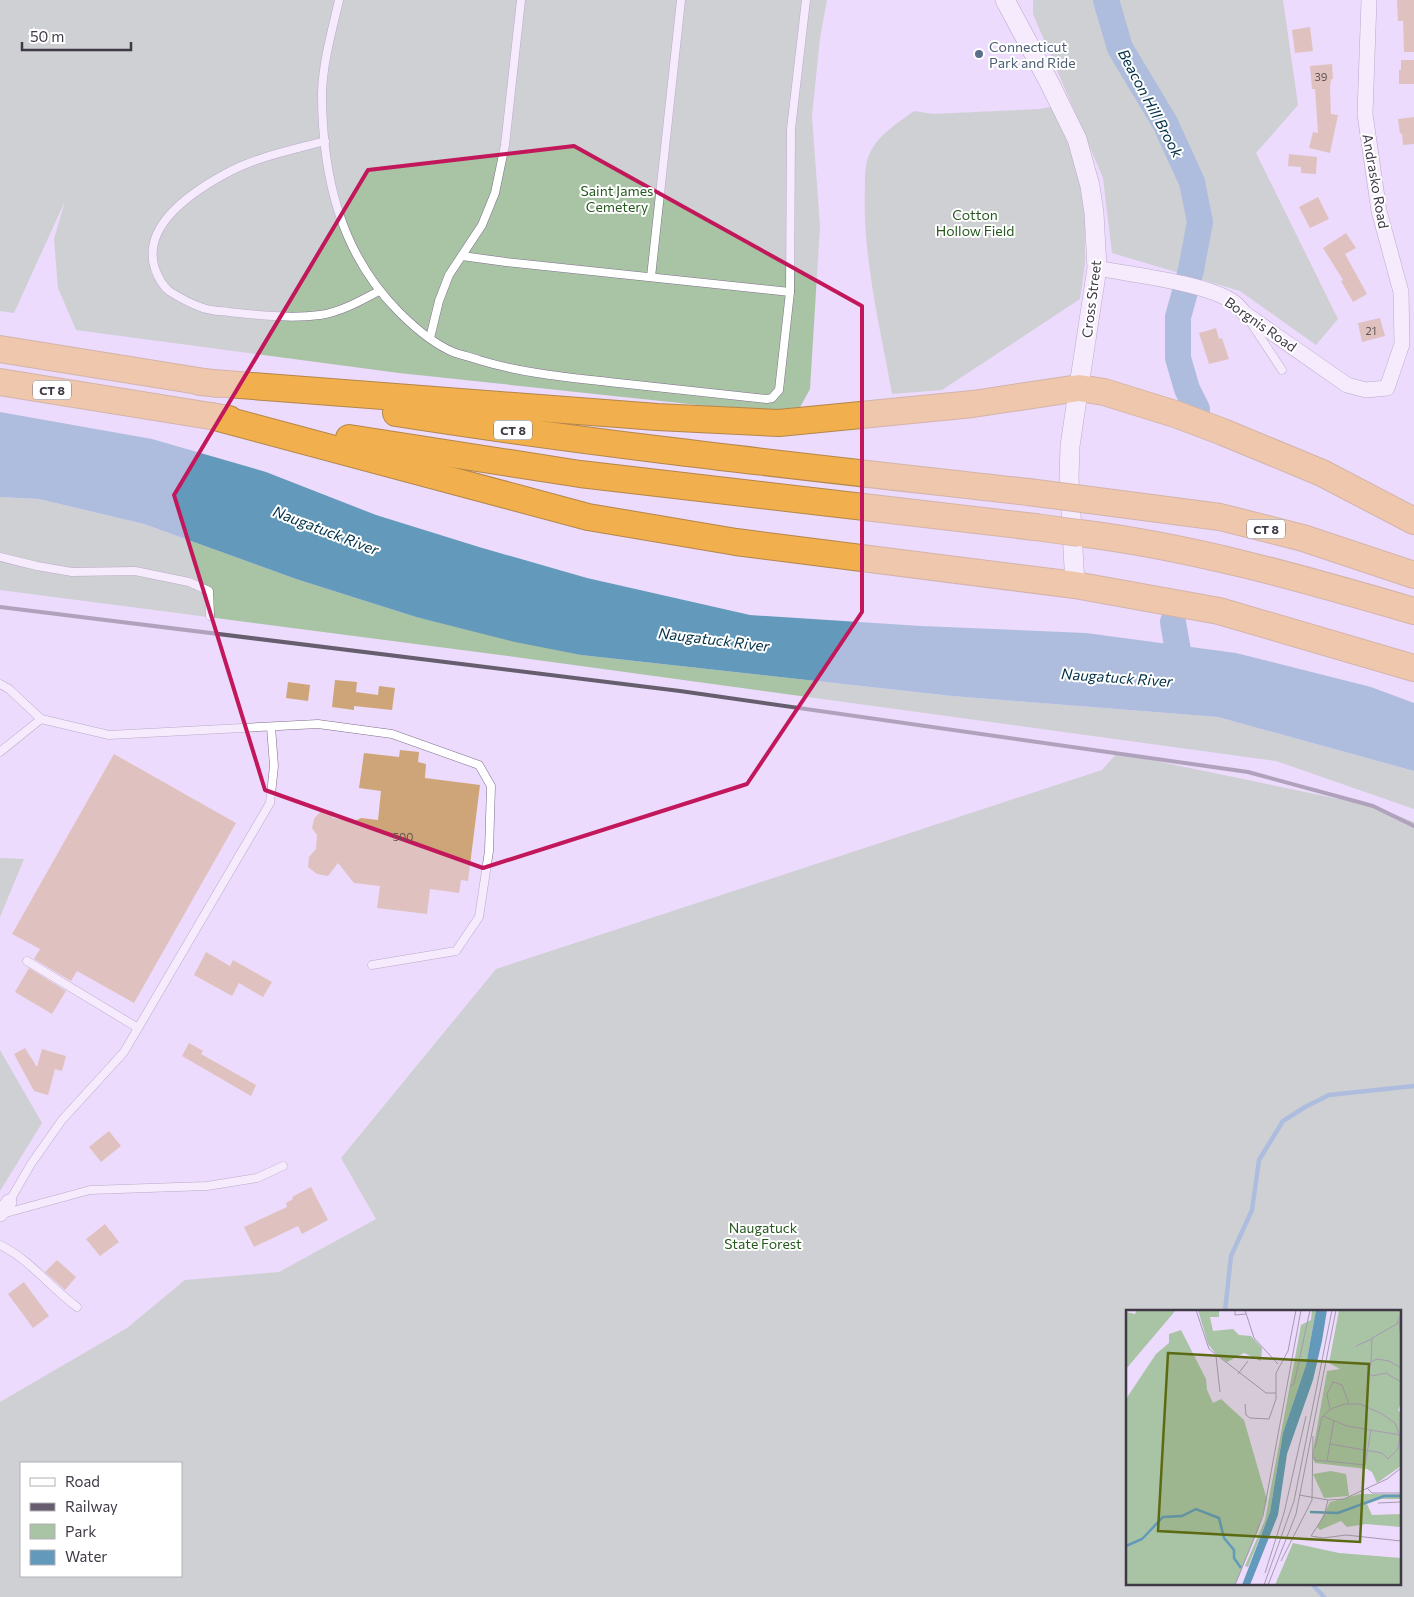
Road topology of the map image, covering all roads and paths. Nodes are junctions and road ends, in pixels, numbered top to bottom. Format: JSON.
{"nodes":[{"id":1,"x":339,"y":0,"type":"edge"},
{"id":2,"x":520,"y":0,"type":"edge"},
{"id":3,"x":681,"y":0,"type":"edge"},
{"id":4,"x":806,"y":0,"type":"edge"},
{"id":5,"x":1005,"y":0,"type":"edge"},
{"id":6,"x":1369,"y":0,"type":"edge"},
{"id":7,"x":325,"y":141,"type":"junction"},
{"id":8,"x":462,"y":256,"type":"junction"},
{"id":9,"x":1097,"y":268,"type":"junction"},
{"id":10,"x":651,"y":277,"type":"junction"},
{"id":11,"x":379,"y":291,"type":"junction"},
{"id":12,"x":790,"y":292,"type":"junction"},
{"id":13,"x":1244,"y":313,"type":"junction"},
{"id":14,"x":430,"y":338,"type":"junction"},
{"id":15,"x":0,"y":349,"type":"edge"},
{"id":16,"x":1282,"y":370,"type":"dead end"},
{"id":17,"x":0,"y":382,"type":"edge"},
{"id":18,"x":200,"y":382,"type":"junction"},
{"id":19,"x":1079,"y":388,"type":"junction"},
{"id":20,"x":1387,"y":388,"type":"joint"},
{"id":21,"x":211,"y":416,"type":"junction"},
{"id":22,"x":1414,"y":522,"type":"edge"},
{"id":23,"x":0,"y":557,"type":"edge"},
{"id":24,"x":1414,"y":575,"type":"edge"},
{"id":25,"x":1075,"y":586,"type":"junction"},
{"id":26,"x":1414,"y":611,"type":"edge"},
{"id":27,"x":210,"y":616,"type":"dead end"},
{"id":28,"x":1414,"y":668,"type":"edge"},
{"id":29,"x":0,"y":684,"type":"edge"},
{"id":30,"x":42,"y":719,"type":"junction"},
{"id":31,"x":271,"y":727,"type":"junction"},
{"id":32,"x":0,"y":752,"type":"edge"},
{"id":33,"x":27,"y":961,"type":"dead end"},
{"id":34,"x":372,"y":965,"type":"dead end"},
{"id":35,"x":138,"y":1028,"type":"junction"},
{"id":36,"x":283,"y":1166,"type":"dead end"},
{"id":37,"x":9,"y":1202,"type":"joint"},
{"id":38,"x":0,"y":1214,"type":"edge"},
{"id":39,"x":0,"y":1245,"type":"edge"},
{"id":40,"x":77,"y":1307,"type":"dead end"}],
"edges":[{"from":1,"to":7,"type":"lane"},
{"from":2,"to":8,"type":"lane"},
{"from":3,"to":10,"type":"lane"},
{"from":4,"to":12,"type":"lane"},
{"from":5,"to":9,"type":"street","name":"Cross Street"},
{"from":6,"to":20,"type":"street","name":"Andrasko Road"},
{"from":7,"to":11,"type":"lane"},
{"from":7,"to":11,"type":"lane"},
{"from":8,"to":10,"type":"lane"},
{"from":8,"to":14,"type":"lane"},
{"from":9,"to":13,"type":"street","name":"Borgnis Road"},
{"from":9,"to":19,"type":"street","name":"Cross Street"},
{"from":10,"to":12,"type":"lane"},
{"from":11,"to":14,"type":"lane"},
{"from":12,"to":14,"type":"lane"},
{"from":13,"to":16,"type":"lane"},
{"from":13,"to":20,"type":"street","name":"Borgnis Road"},
{"from":15,"to":18,"type":"highway","number":"CT 8"},
{"from":17,"to":21,"type":"highway","number":"CT 8"},
{"from":18,"to":19,"type":"highway"},
{"from":18,"to":24,"type":"highway","number":"CT 8","bridge":true},
{"from":19,"to":22,"type":"highway"},
{"from":19,"to":25,"type":"street","name":"Cross Street"},
{"from":21,"to":25,"type":"highway"},
{"from":21,"to":26,"type":"highway","number":"CT 8","bridge":true},
{"from":23,"to":27,"type":"lane"},
{"from":25,"to":28,"type":"highway"},
{"from":29,"to":30,"type":"lane"},
{"from":30,"to":31,"type":"lane"},
{"from":30,"to":32,"type":"lane"},
{"from":31,"to":34,"type":"lane"},
{"from":31,"to":35,"type":"lane"},
{"from":33,"to":35,"type":"lane"},
{"from":35,"to":37,"type":"lane"},
{"from":36,"to":38,"type":"lane"},
{"from":37,"to":38,"type":"street"},
{"from":39,"to":40,"type":"lane"}]}
